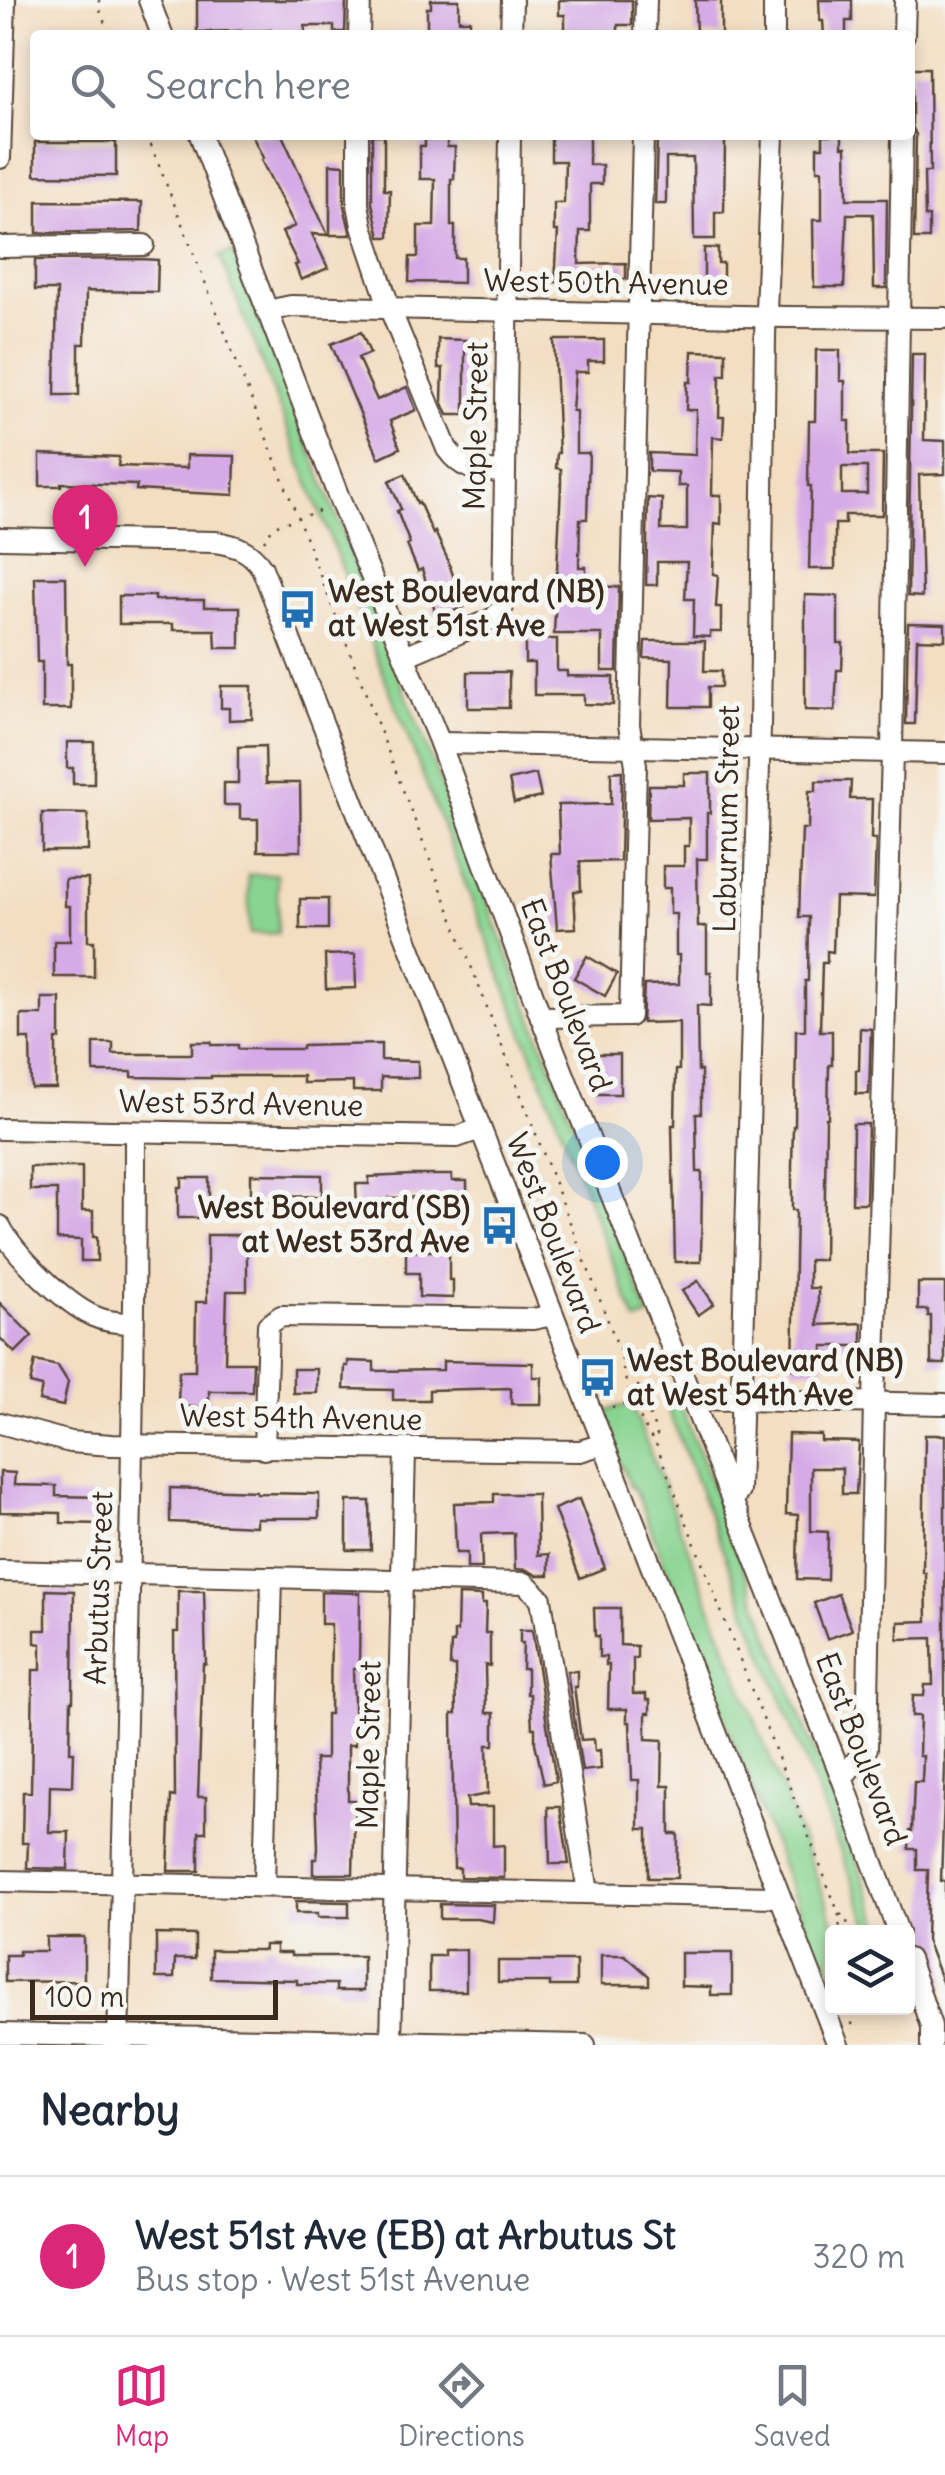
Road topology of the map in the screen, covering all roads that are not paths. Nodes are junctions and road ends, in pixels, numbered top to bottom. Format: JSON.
{"nodes":[{"id":1,"x":5,"y":0,"type":"edge"},
{"id":2,"x":148,"y":0,"type":"edge"},
{"id":3,"x":360,"y":0,"type":"edge"},
{"id":4,"x":512,"y":0,"type":"edge"},
{"id":5,"x":646,"y":0,"type":"edge"},
{"id":6,"x":774,"y":0,"type":"edge"},
{"id":7,"x":904,"y":0,"type":"edge"},
{"id":8,"x":160,"y":30,"type":"edge"},
{"id":9,"x":360,"y":30,"type":"edge"},
{"id":10,"x":511,"y":30,"type":"edge"},
{"id":11,"x":645,"y":30,"type":"edge"},
{"id":12,"x":774,"y":30,"type":"edge"},
{"id":13,"x":904,"y":30,"type":"edge"},
{"id":14,"x":202,"y":140,"type":"edge"},
{"id":15,"x":358,"y":140,"type":"edge"},
{"id":16,"x":510,"y":140,"type":"edge"},
{"id":17,"x":643,"y":140,"type":"edge"},
{"id":18,"x":774,"y":140,"type":"edge"},
{"id":19,"x":902,"y":140,"type":"edge"},
{"id":20,"x":0,"y":158,"type":"edge"},
{"id":21,"x":144,"y":244,"type":"dead end"},
{"id":22,"x":0,"y":247,"type":"edge"},
{"id":23,"x":390,"y":309,"type":"junction"},
{"id":24,"x":267,"y":310,"type":"junction"},
{"id":25,"x":508,"y":311,"type":"junction"},
{"id":26,"x":638,"y":314,"type":"junction"},
{"id":27,"x":766,"y":316,"type":"junction"},
{"id":28,"x":898,"y":318,"type":"junction"},
{"id":29,"x":945,"y":318,"type":"edge"},
{"id":30,"x":504,"y":472,"type":"junction"},
{"id":31,"x":0,"y":538,"type":"edge"},
{"id":32,"x":405,"y":656,"type":"junction"},
{"id":33,"x":440,"y":743,"type":"junction"},
{"id":34,"x":633,"y":747,"type":"junction"},
{"id":35,"x":759,"y":749,"type":"junction"},
{"id":36,"x":892,"y":752,"type":"junction"},
{"id":37,"x":945,"y":752,"type":"edge"},
{"id":38,"x":541,"y":1017,"type":"junction"},
{"id":39,"x":0,"y":1129,"type":"edge"},
{"id":40,"x":480,"y":1129,"type":"junction"},
{"id":41,"x":135,"y":1132,"type":"junction"},
{"id":42,"x":0,"y":1226,"type":"edge"},
{"id":43,"x":553,"y":1315,"type":"junction"},
{"id":44,"x":133,"y":1323,"type":"junction"},
{"id":45,"x":690,"y":1393,"type":"junction"},
{"id":46,"x":742,"y":1399,"type":"junction"},
{"id":47,"x":874,"y":1402,"type":"junction"},
{"id":48,"x":945,"y":1404,"type":"edge"},
{"id":49,"x":0,"y":1423,"type":"edge"},
{"id":50,"x":603,"y":1444,"type":"junction"},
{"id":51,"x":133,"y":1445,"type":"junction"},
{"id":52,"x":264,"y":1448,"type":"junction"},
{"id":53,"x":405,"y":1450,"type":"junction"},
{"id":54,"x":732,"y":1501,"type":"junction"},
{"id":55,"x":0,"y":1572,"type":"edge"},
{"id":56,"x":130,"y":1576,"type":"junction"},
{"id":57,"x":272,"y":1577,"type":"junction"},
{"id":58,"x":402,"y":1579,"type":"junction"},
{"id":59,"x":842,"y":1778,"type":"junction"},
{"id":60,"x":0,"y":1880,"type":"edge"},
{"id":61,"x":120,"y":1883,"type":"junction"},
{"id":62,"x":264,"y":1885,"type":"junction"},
{"id":63,"x":396,"y":1888,"type":"junction"},
{"id":64,"x":588,"y":1892,"type":"junction"},
{"id":65,"x":779,"y":1897,"type":"junction"},
{"id":66,"x":895,"y":1925,"type":"edge"},
{"id":67,"x":915,"y":1979,"type":"edge"},
{"id":68,"x":0,"y":2034,"type":"edge"},
{"id":69,"x":845,"y":2037,"type":"edge"},
{"id":70,"x":391,"y":2040,"type":"junction"},
{"id":71,"x":118,"y":2041,"type":"edge"},
{"id":72,"x":488,"y":2044,"type":"edge"},
{"id":73,"x":585,"y":2045,"type":"edge"},
{"id":74,"x":931,"y":2045,"type":"edge"}],
"edges":[{"from":1,"to":20,"type":"street"},
{"from":2,"to":8,"type":"street"},
{"from":3,"to":9,"type":"street"},
{"from":4,"to":10,"type":"street"},
{"from":5,"to":11,"type":"street"},
{"from":6,"to":12,"type":"street"},
{"from":7,"to":13,"type":"street"},
{"from":14,"to":24,"type":"street","name":"East Boulevard"},
{"from":15,"to":23,"type":"street"},
{"from":16,"to":25,"type":"street","name":"Maple Street"},
{"from":17,"to":26,"type":"street"},
{"from":18,"to":27,"type":"street","name":"Laburnum Street"},
{"from":19,"to":28,"type":"street"},
{"from":21,"to":22,"type":"street"},
{"from":23,"to":24,"type":"street","name":"West 50th Avenue"},
{"from":23,"to":25,"type":"street","name":"West 50th Avenue"},
{"from":23,"to":30,"type":"street"},
{"from":24,"to":32,"type":"street","name":"East Boulevard"},
{"from":25,"to":26,"type":"street","name":"West 50th Avenue"},
{"from":25,"to":30,"type":"street","name":"Maple Street"},
{"from":26,"to":27,"type":"street","name":"West 50th Avenue"},
{"from":26,"to":34,"type":"street"},
{"from":27,"to":28,"type":"street","name":"West 50th Avenue"},
{"from":27,"to":35,"type":"street","name":"Laburnum Street"},
{"from":28,"to":29,"type":"street","name":"West 50th Avenue"},
{"from":28,"to":36,"type":"street"},
{"from":30,"to":32,"type":"street","name":"Maple Street"},
{"from":31,"to":40,"type":"street","name":"West Boulevard"},
{"from":32,"to":33,"type":"street","name":"East Boulevard"},
{"from":33,"to":34,"type":"street"},
{"from":33,"to":38,"type":"street","name":"East Boulevard"},
{"from":34,"to":35,"type":"street"},
{"from":34,"to":38,"type":"street"},
{"from":35,"to":36,"type":"street"},
{"from":35,"to":46,"type":"street","name":"Laburnum Street"},
{"from":36,"to":37,"type":"street"},
{"from":36,"to":47,"type":"street"},
{"from":38,"to":45,"type":"street","name":"East Boulevard"},
{"from":39,"to":41,"type":"street","name":"West 53rd Avenue"},
{"from":40,"to":41,"type":"street","name":"West 53rd Avenue"},
{"from":40,"to":43,"type":"street","name":"West Boulevard"},
{"from":41,"to":44,"type":"street","name":"Arbutus Street"},
{"from":42,"to":44,"type":"street"},
{"from":43,"to":50,"type":"street","name":"West Boulevard"},
{"from":43,"to":52,"type":"street"},
{"from":44,"to":51,"type":"street","name":"Arbutus Street"},
{"from":45,"to":46,"type":"street"},
{"from":45,"to":54,"type":"street","name":"East Boulevard"},
{"from":46,"to":47,"type":"street"},
{"from":46,"to":54,"type":"street","name":"Laburnum Street"},
{"from":47,"to":48,"type":"street"},
{"from":47,"to":59,"type":"street"},
{"from":49,"to":51,"type":"street","name":"West 54th Avenue"},
{"from":50,"to":53,"type":"street","name":"West 54th Avenue"},
{"from":50,"to":65,"type":"street","name":"West Boulevard"},
{"from":51,"to":52,"type":"street","name":"West 54th Avenue"},
{"from":51,"to":56,"type":"street","name":"Arbutus Street"},
{"from":52,"to":53,"type":"street","name":"West 54th Avenue"},
{"from":53,"to":58,"type":"street","name":"Maple Street"},
{"from":54,"to":59,"type":"street","name":"East Boulevard"},
{"from":55,"to":56,"type":"street"},
{"from":56,"to":57,"type":"street"},
{"from":56,"to":61,"type":"street","name":"Arbutus Street"},
{"from":57,"to":58,"type":"street"},
{"from":57,"to":62,"type":"street"},
{"from":58,"to":63,"type":"street","name":"Maple Street"},
{"from":58,"to":64,"type":"street"},
{"from":59,"to":66,"type":"street","name":"East Boulevard"},
{"from":60,"to":61,"type":"street"},
{"from":61,"to":62,"type":"street"},
{"from":61,"to":71,"type":"street","name":"Arbutus Street"},
{"from":62,"to":63,"type":"street"},
{"from":63,"to":64,"type":"street"},
{"from":63,"to":70,"type":"street","name":"Maple Street"},
{"from":64,"to":65,"type":"street"},
{"from":65,"to":69,"type":"street","name":"West Boulevard"},
{"from":67,"to":74,"type":"street"},
{"from":68,"to":71,"type":"street"},
{"from":70,"to":71,"type":"street"},
{"from":70,"to":72,"type":"street"},
{"from":72,"to":73,"type":"street"}]}
